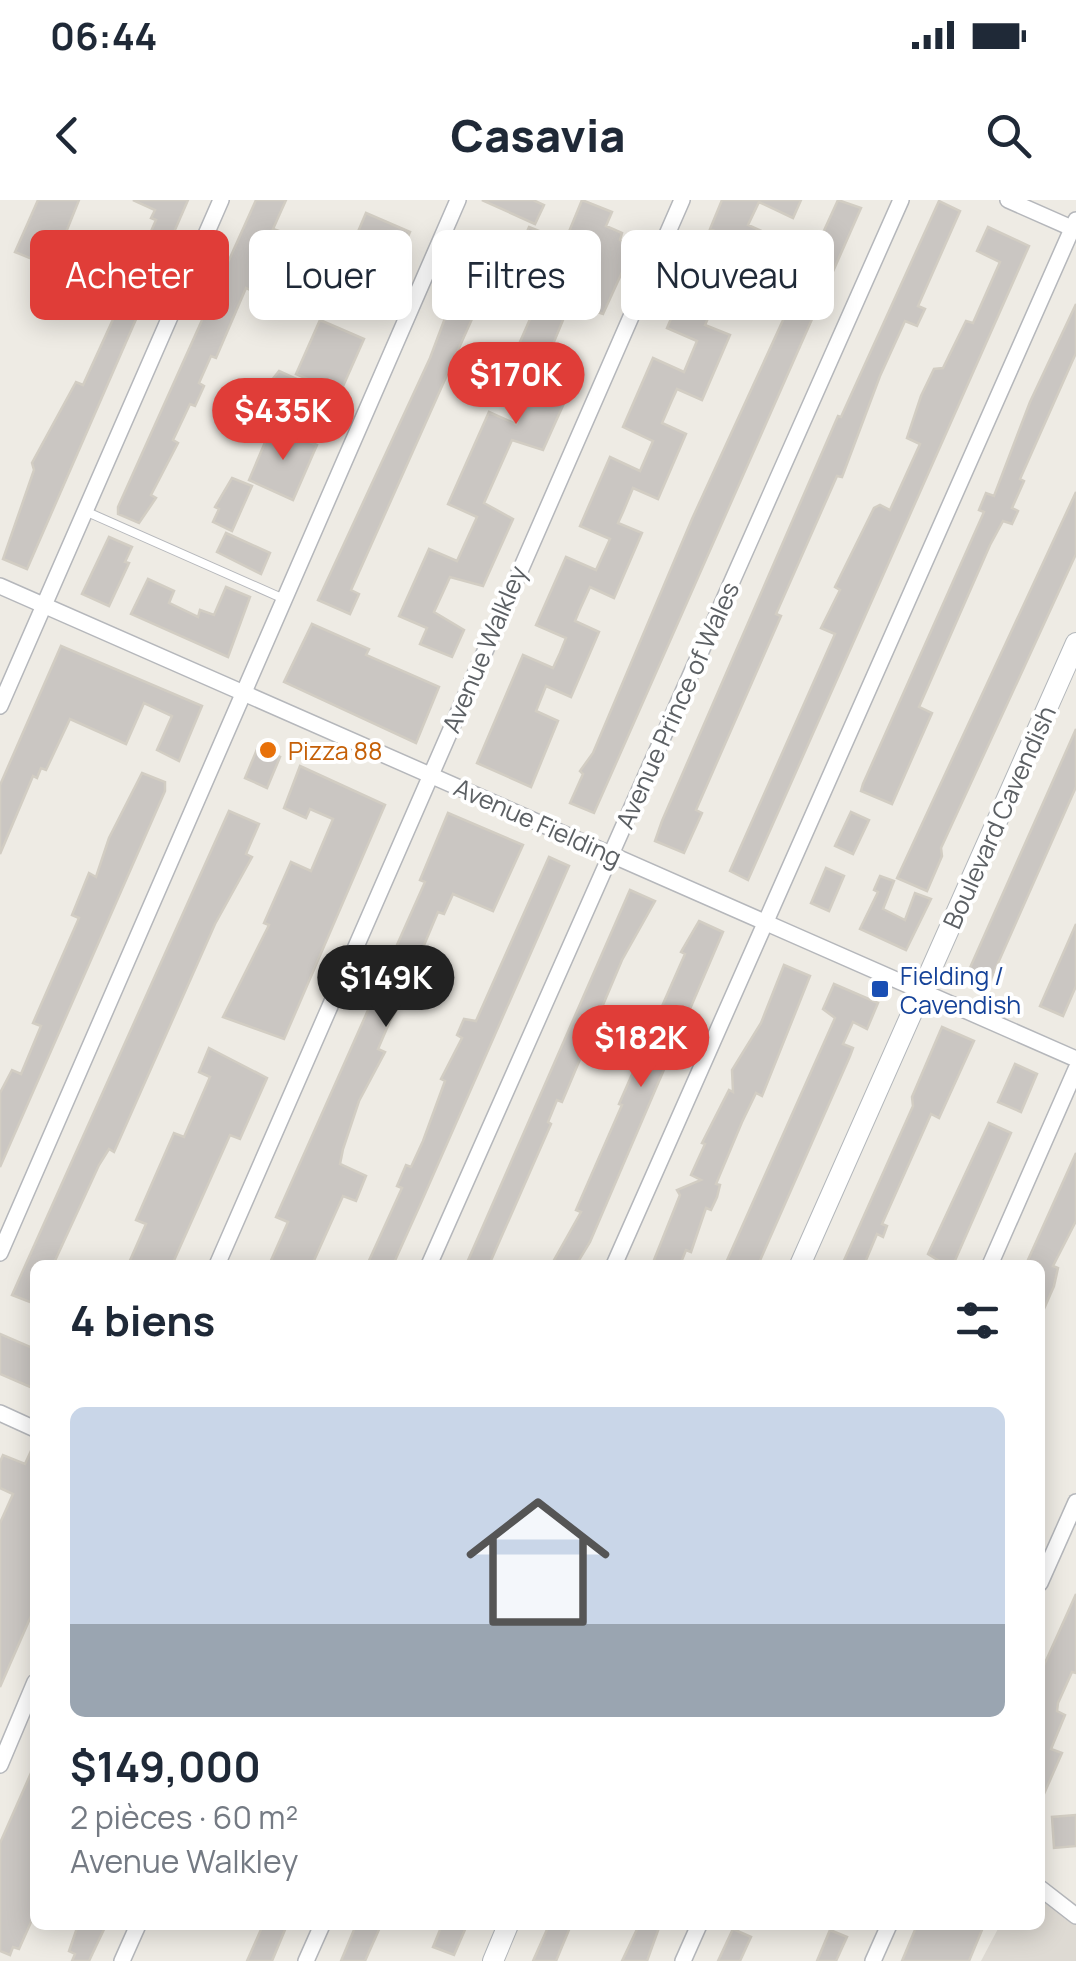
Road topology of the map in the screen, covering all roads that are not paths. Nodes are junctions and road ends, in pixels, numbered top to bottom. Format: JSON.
{"nodes":[{"id":1,"x":221,"y":200,"type":"edge"},
{"id":2,"x":458,"y":200,"type":"edge"},
{"id":3,"x":682,"y":200,"type":"edge"},
{"id":4,"x":901,"y":200,"type":"edge"},
{"id":5,"x":1008,"y":200,"type":"edge"},
{"id":6,"x":1075,"y":226,"type":"edge"},
{"id":7,"x":85,"y":511,"type":"junction"},
{"id":8,"x":0,"y":586,"type":"edge"},
{"id":9,"x":284,"y":599,"type":"junction"},
{"id":10,"x":44,"y":605,"type":"junction"},
{"id":11,"x":1076,"y":643,"type":"edge"},
{"id":12,"x":244,"y":692,"type":"junction"},
{"id":13,"x":0,"y":706,"type":"edge"},
{"id":14,"x":433,"y":775,"type":"junction"},
{"id":15,"x":610,"y":853,"type":"junction"},
{"id":16,"x":765,"y":922,"type":"junction"},
{"id":17,"x":922,"y":990,"type":"junction"},
{"id":18,"x":1076,"y":1060,"type":"edge"},
{"id":19,"x":1076,"y":1069,"type":"edge"},
{"id":20,"x":0,"y":1254,"type":"edge"},
{"id":21,"x":219,"y":1260,"type":"edge"},
{"id":22,"x":432,"y":1260,"type":"edge"},
{"id":23,"x":616,"y":1260,"type":"edge"},
{"id":24,"x":802,"y":1260,"type":"edge"},
{"id":25,"x":992,"y":1260,"type":"edge"},
{"id":26,"x":0,"y":1413,"type":"edge"},
{"id":27,"x":30,"y":1427,"type":"edge"},
{"id":28,"x":1076,"y":1502,"type":"edge"},
{"id":29,"x":1045,"y":1573,"type":"edge"},
{"id":30,"x":30,"y":1694,"type":"edge"},
{"id":31,"x":0,"y":1765,"type":"edge"},
{"id":32,"x":1045,"y":1892,"type":"edge"},
{"id":33,"x":1076,"y":1916,"type":"edge"},
{"id":34,"x":136,"y":1930,"type":"edge"},
{"id":35,"x":320,"y":1930,"type":"edge"},
{"id":36,"x":506,"y":1930,"type":"edge"},
{"id":37,"x":697,"y":1930,"type":"edge"},
{"id":38,"x":887,"y":1930,"type":"edge"},
{"id":39,"x":122,"y":1961,"type":"edge"},
{"id":40,"x":306,"y":1961,"type":"edge"},
{"id":41,"x":492,"y":1961,"type":"edge"},
{"id":42,"x":683,"y":1961,"type":"edge"},
{"id":43,"x":873,"y":1961,"type":"edge"}],
"edges":[{"from":1,"to":7,"type":"street"},
{"from":2,"to":9,"type":"street"},
{"from":3,"to":14,"type":"street","name":"Avenue Walkley"},
{"from":4,"to":15,"type":"street","name":"Avenue Prince of Wales"},
{"from":5,"to":6,"type":"street"},
{"from":6,"to":16,"type":"street"},
{"from":7,"to":9,"type":"lane"},
{"from":7,"to":10,"type":"street"},
{"from":8,"to":10,"type":"street","name":"Avenue Fielding"},
{"from":9,"to":12,"type":"street"},
{"from":10,"to":12,"type":"street","name":"Avenue Fielding"},
{"from":10,"to":13,"type":"street"},
{"from":11,"to":17,"type":"main road","name":"Boulevard Cavendish"},
{"from":12,"to":14,"type":"street","name":"Avenue Fielding"},
{"from":12,"to":20,"type":"street"},
{"from":14,"to":15,"type":"street","name":"Avenue Fielding"},
{"from":14,"to":21,"type":"street","name":"Avenue Walkley"},
{"from":15,"to":16,"type":"street","name":"Avenue Fielding"},
{"from":15,"to":22,"type":"street","name":"Avenue Prince of Wales"},
{"from":16,"to":17,"type":"street","name":"Avenue Fielding"},
{"from":16,"to":23,"type":"street"},
{"from":17,"to":18,"type":"street","name":"Avenue Fielding"},
{"from":17,"to":24,"type":"main road","name":"Boulevard Cavendish"},
{"from":19,"to":25,"type":"street"},
{"from":26,"to":27,"type":"street"},
{"from":28,"to":29,"type":"street"},
{"from":30,"to":31,"type":"street"},
{"from":32,"to":33,"type":"street"},
{"from":34,"to":39,"type":"street"},
{"from":35,"to":40,"type":"street"},
{"from":36,"to":41,"type":"main road"},
{"from":37,"to":42,"type":"street"},
{"from":38,"to":43,"type":"street"}]}
